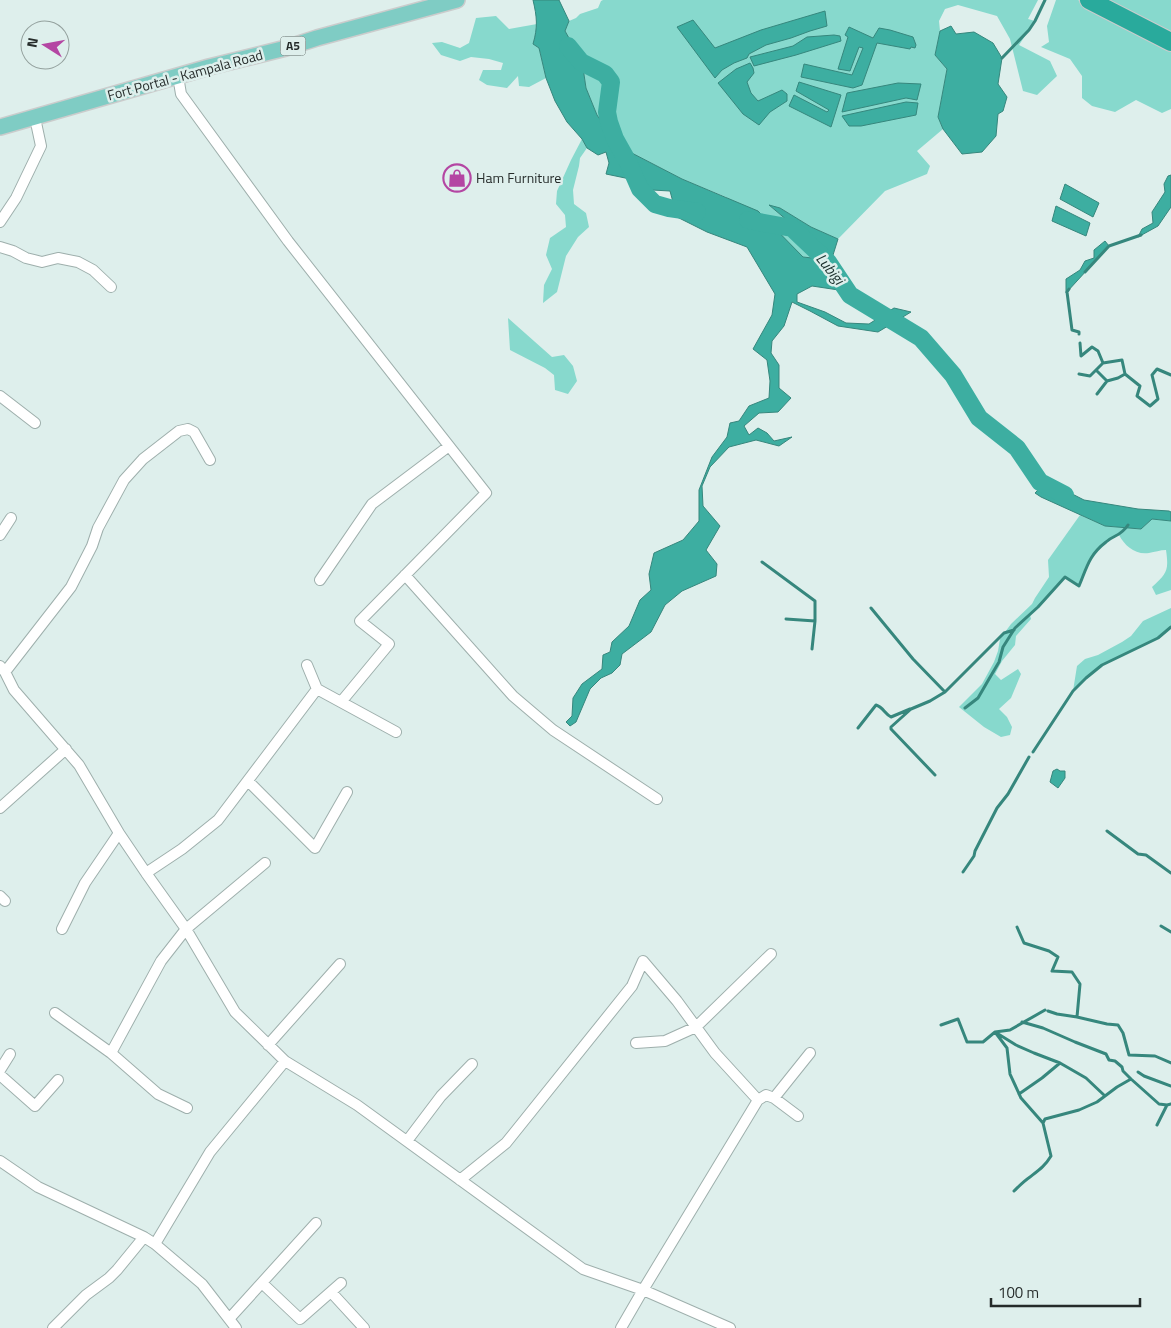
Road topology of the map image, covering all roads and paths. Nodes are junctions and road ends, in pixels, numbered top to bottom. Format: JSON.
{"nodes":[{"id":1,"x":458,"y":0,"type":"edge"},
{"id":2,"x":1089,"y":0,"type":"edge"},
{"id":3,"x":1171,"y":42,"type":"edge"},
{"id":4,"x":178,"y":76,"type":"junction"},
{"id":5,"x":35,"y":118,"type":"junction"},
{"id":6,"x":0,"y":127,"type":"edge"},
{"id":7,"x":0,"y":222,"type":"edge"},
{"id":8,"x":0,"y":247,"type":"edge"},
{"id":9,"x":111,"y":287,"type":"dead end"},
{"id":10,"x":0,"y":396,"type":"edge"},
{"id":11,"x":35,"y":423,"type":"dead end"},
{"id":12,"x":449,"y":446,"type":"junction"},
{"id":13,"x":210,"y":460,"type":"dead end"},
{"id":14,"x":11,"y":518,"type":"dead end"},
{"id":15,"x":0,"y":535,"type":"edge"},
{"id":16,"x":405,"y":575,"type":"junction"},
{"id":17,"x":320,"y":580,"type":"dead end"},
{"id":18,"x":307,"y":665,"type":"dead end"},
{"id":19,"x":2,"y":669,"type":"edge"},
{"id":20,"x":317,"y":689,"type":"junction"},
{"id":21,"x":341,"y":702,"type":"junction"},
{"id":22,"x":396,"y":732,"type":"dead end"},
{"id":23,"x":66,"y":749,"type":"junction"},
{"id":24,"x":248,"y":781,"type":"junction"},
{"id":25,"x":347,"y":792,"type":"dead end"},
{"id":26,"x":657,"y":800,"type":"dead end"},
{"id":27,"x":0,"y":808,"type":"edge"},
{"id":28,"x":120,"y":833,"type":"junction"},
{"id":29,"x":266,"y":863,"type":"dead end"},
{"id":30,"x":146,"y":873,"type":"junction"},
{"id":31,"x":62,"y":929,"type":"dead end"},
{"id":32,"x":186,"y":929,"type":"junction"},
{"id":33,"x":771,"y":954,"type":"dead end"},
{"id":34,"x":340,"y":964,"type":"dead end"},
{"id":35,"x":56,"y":1013,"type":"dead end"},
{"id":36,"x":696,"y":1027,"type":"junction"},
{"id":37,"x":636,"y":1043,"type":"dead end"},
{"id":38,"x":268,"y":1044,"type":"junction"},
{"id":39,"x":111,"y":1052,"type":"junction"},
{"id":40,"x":810,"y":1053,"type":"dead end"},
{"id":41,"x":10,"y":1054,"type":"dead end"},
{"id":42,"x":285,"y":1061,"type":"junction"},
{"id":43,"x":472,"y":1064,"type":"dead end"},
{"id":44,"x":0,"y":1070,"type":"edge"},
{"id":45,"x":0,"y":1075,"type":"edge"},
{"id":46,"x":58,"y":1080,"type":"dead end"},
{"id":47,"x":774,"y":1098,"type":"junction"},
{"id":48,"x":758,"y":1100,"type":"junction"},
{"id":49,"x":187,"y":1108,"type":"dead end"},
{"id":50,"x":798,"y":1116,"type":"dead end"},
{"id":51,"x":406,"y":1141,"type":"junction"},
{"id":52,"x":0,"y":1161,"type":"edge"},
{"id":53,"x":460,"y":1180,"type":"junction"},
{"id":54,"x":316,"y":1224,"type":"dead end"},
{"id":55,"x":144,"y":1238,"type":"junction"},
{"id":56,"x":155,"y":1244,"type":"junction"},
{"id":57,"x":262,"y":1283,"type":"junction"},
{"id":58,"x":341,"y":1283,"type":"dead end"},
{"id":59,"x":643,"y":1290,"type":"junction"},
{"id":60,"x":331,"y":1292,"type":"junction"},
{"id":61,"x":229,"y":1319,"type":"junction"},
{"id":62,"x":53,"y":1328,"type":"edge"},
{"id":63,"x":236,"y":1328,"type":"edge"},
{"id":64,"x":364,"y":1328,"type":"edge"},
{"id":65,"x":622,"y":1328,"type":"edge"},
{"id":66,"x":730,"y":1328,"type":"edge"}],
"edges":[{"from":1,"to":4,"type":"main road","name":"Fort Portal - Kampala Road","number":"A5"},
{"from":2,"to":3,"type":"highway"},
{"from":4,"to":5,"type":"main road","name":"Fort Portal - Kampala Road","number":"A5"},
{"from":4,"to":12,"type":"street"},
{"from":5,"to":6,"type":"main road","name":"Fort Portal - Kampala Road","number":"A5"},
{"from":5,"to":7,"type":"street"},
{"from":8,"to":9,"type":"street"},
{"from":10,"to":11,"type":"street"},
{"from":12,"to":16,"type":"street"},
{"from":12,"to":17,"type":"street"},
{"from":13,"to":19,"type":"street"},
{"from":14,"to":15,"type":"street"},
{"from":16,"to":21,"type":"street"},
{"from":16,"to":26,"type":"street"},
{"from":18,"to":20,"type":"street"},
{"from":19,"to":23,"type":"street"},
{"from":20,"to":21,"type":"street"},
{"from":20,"to":24,"type":"street"},
{"from":21,"to":22,"type":"street"},
{"from":23,"to":27,"type":"street"},
{"from":23,"to":28,"type":"street"},
{"from":24,"to":25,"type":"street"},
{"from":24,"to":30,"type":"street"},
{"from":28,"to":30,"type":"street"},
{"from":28,"to":31,"type":"street"},
{"from":29,"to":32,"type":"street"},
{"from":30,"to":32,"type":"street"},
{"from":32,"to":38,"type":"street"},
{"from":32,"to":39,"type":"street"},
{"from":33,"to":36,"type":"street"},
{"from":34,"to":38,"type":"street"},
{"from":35,"to":39,"type":"street"},
{"from":36,"to":37,"type":"street"},
{"from":36,"to":48,"type":"street"},
{"from":36,"to":53,"type":"street"},
{"from":38,"to":42,"type":"street"},
{"from":39,"to":49,"type":"street"},
{"from":40,"to":47,"type":"street"},
{"from":41,"to":44,"type":"street"},
{"from":42,"to":51,"type":"street"},
{"from":42,"to":56,"type":"street"},
{"from":43,"to":51,"type":"street"},
{"from":45,"to":46,"type":"street"},
{"from":47,"to":48,"type":"street"},
{"from":47,"to":50,"type":"street"},
{"from":48,"to":59,"type":"street"},
{"from":51,"to":53,"type":"street"},
{"from":52,"to":55,"type":"street"},
{"from":53,"to":59,"type":"street"},
{"from":54,"to":57,"type":"street"},
{"from":55,"to":56,"type":"street"},
{"from":55,"to":62,"type":"street"},
{"from":56,"to":61,"type":"street"},
{"from":57,"to":60,"type":"street"},
{"from":57,"to":61,"type":"street"},
{"from":58,"to":60,"type":"street"},
{"from":59,"to":65,"type":"street"},
{"from":59,"to":66,"type":"street"},
{"from":60,"to":64,"type":"street"},
{"from":61,"to":63,"type":"street"}]}
